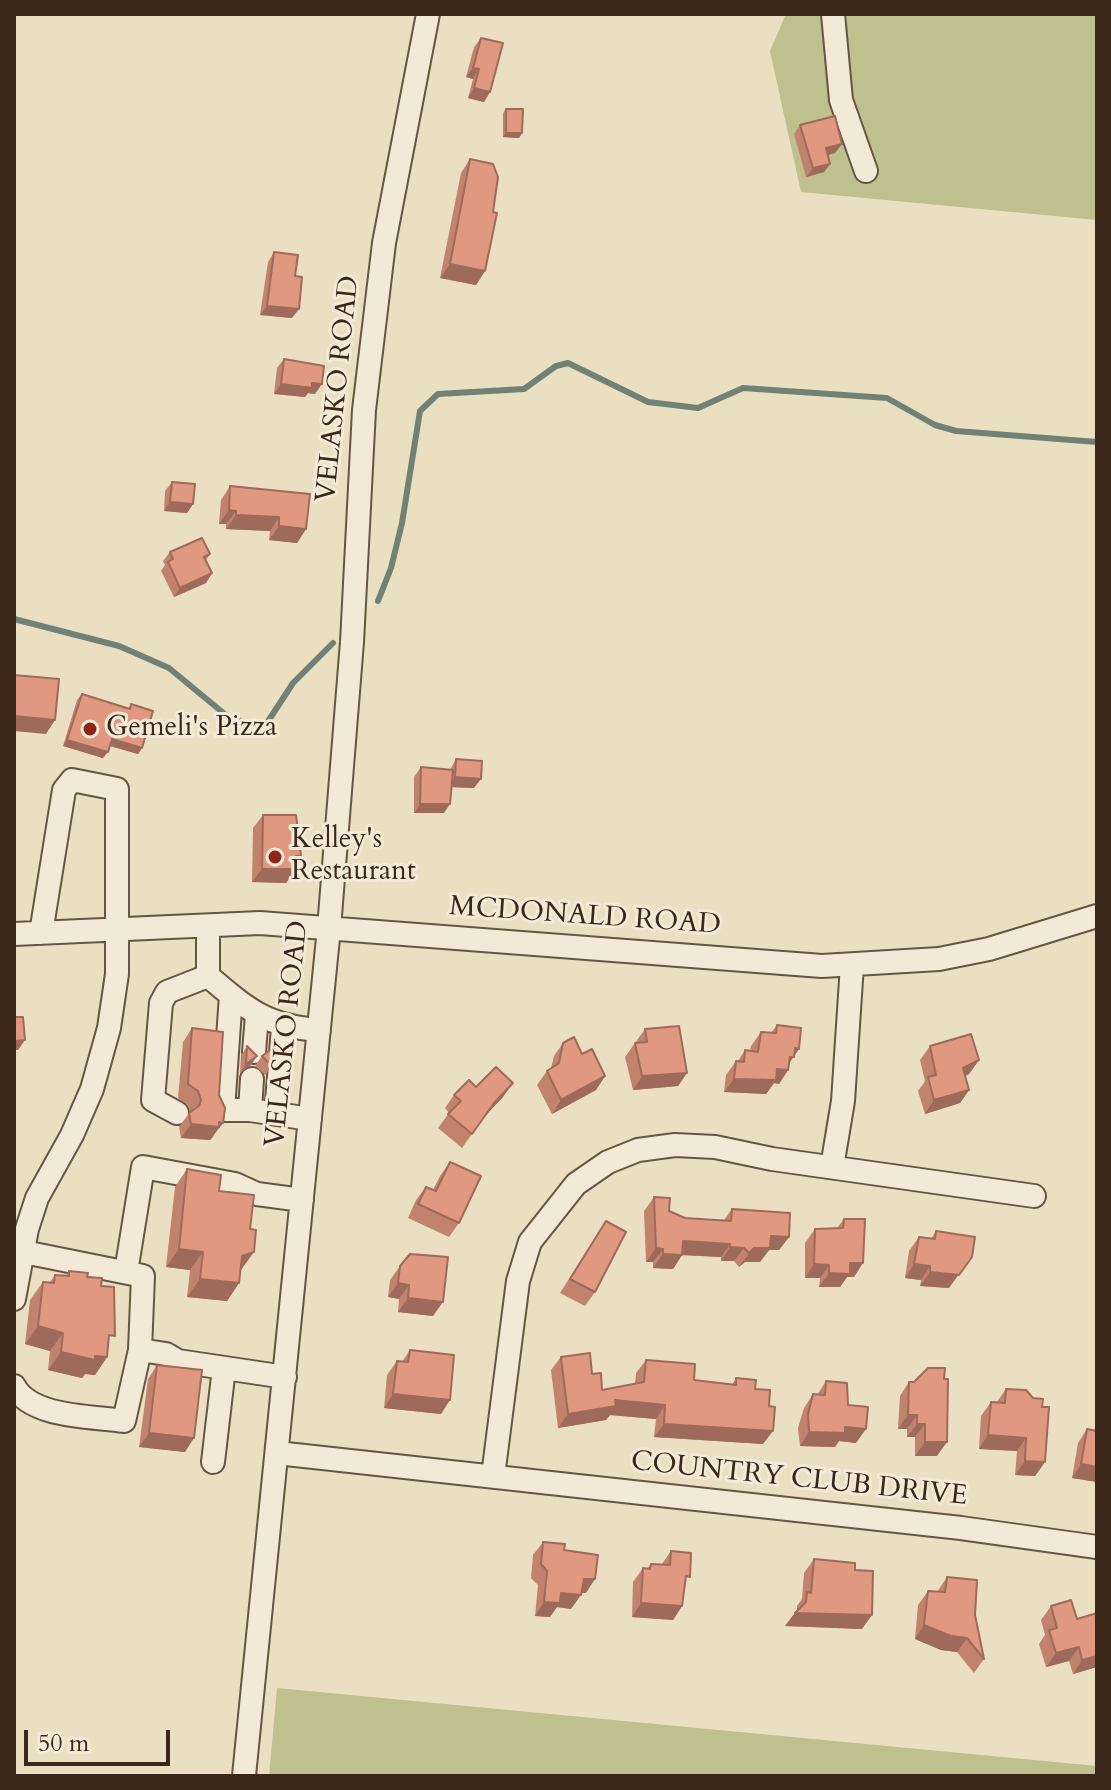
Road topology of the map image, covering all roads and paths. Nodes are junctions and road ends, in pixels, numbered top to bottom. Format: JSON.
{"nodes":[{"id":1,"x":428,"y":14,"type":"edge"},
{"id":2,"x":833,"y":14,"type":"edge"},
{"id":3,"x":866,"y":171,"type":"dead end"},
{"id":4,"x":1097,"y":916,"type":"edge"},
{"id":5,"x":208,"y":926,"type":"junction"},
{"id":6,"x":329,"y":928,"type":"junction"},
{"id":7,"x":116,"y":929,"type":"junction"},
{"id":8,"x":41,"y":933,"type":"junction"},
{"id":9,"x":14,"y":934,"type":"edge"},
{"id":10,"x":852,"y":965,"type":"junction"},
{"id":11,"x":208,"y":976,"type":"junction"},
{"id":12,"x":231,"y":995,"type":"junction"},
{"id":13,"x":257,"y":1015,"type":"junction"},
{"id":14,"x":283,"y":1028,"type":"junction"},
{"id":15,"x":319,"y":1030,"type":"junction"},
{"id":16,"x":254,"y":1052,"type":"edge"},
{"id":17,"x":252,"y":1079,"type":"dead end"},
{"id":18,"x":250,"y":1110,"type":"junction"},
{"id":19,"x":177,"y":1113,"type":"dead end"},
{"id":20,"x":276,"y":1113,"type":"junction"},
{"id":21,"x":310,"y":1119,"type":"junction"},
{"id":22,"x":832,"y":1167,"type":"junction"},
{"id":23,"x":1034,"y":1196,"type":"dead end"},
{"id":24,"x":302,"y":1200,"type":"junction"},
{"id":25,"x":18,"y":1251,"type":"edge"},
{"id":26,"x":126,"y":1272,"type":"junction"},
{"id":27,"x":14,"y":1299,"type":"edge"},
{"id":28,"x":140,"y":1350,"type":"junction"},
{"id":29,"x":224,"y":1368,"type":"junction"},
{"id":30,"x":285,"y":1377,"type":"junction"},
{"id":31,"x":14,"y":1386,"type":"edge"},
{"id":32,"x":277,"y":1453,"type":"junction"},
{"id":33,"x":213,"y":1462,"type":"dead end"},
{"id":34,"x":493,"y":1476,"type":"junction"},
{"id":35,"x":1097,"y":1547,"type":"edge"},
{"id":36,"x":244,"y":1776,"type":"edge"}],
"edges":[{"from":1,"to":6,"type":"street","name":"VELASKO ROAD"},
{"from":2,"to":3,"type":"street"},
{"from":4,"to":10,"type":"street","name":"MCDONALD ROAD"},
{"from":5,"to":6,"type":"street","name":"MCDONALD ROAD"},
{"from":5,"to":7,"type":"street","name":"MCDONALD ROAD"},
{"from":5,"to":11,"type":"street"},
{"from":6,"to":10,"type":"street","name":"MCDONALD ROAD"},
{"from":6,"to":15,"type":"street","name":"VELASKO ROAD"},
{"from":7,"to":8,"type":"street","name":"MCDONALD ROAD"},
{"from":7,"to":8,"type":"street"},
{"from":7,"to":25,"type":"street"},
{"from":8,"to":9,"type":"street","name":"MCDONALD ROAD"},
{"from":10,"to":22,"type":"street"},
{"from":11,"to":12,"type":"street"},
{"from":11,"to":19,"type":"street"},
{"from":12,"to":13,"type":"street"},
{"from":12,"to":18,"type":"street"},
{"from":13,"to":14,"type":"street"},
{"from":13,"to":16,"type":"street"},
{"from":14,"to":15,"type":"street"},
{"from":14,"to":20,"type":"street"},
{"from":15,"to":21,"type":"street","name":"VELASKO ROAD"},
{"from":17,"to":18,"type":"street"},
{"from":18,"to":20,"type":"street"},
{"from":20,"to":21,"type":"street"},
{"from":21,"to":24,"type":"street","name":"VELASKO ROAD"},
{"from":22,"to":23,"type":"street"},
{"from":22,"to":34,"type":"street"},
{"from":24,"to":26,"type":"street"},
{"from":24,"to":30,"type":"street","name":"VELASKO ROAD"},
{"from":25,"to":26,"type":"street"},
{"from":25,"to":27,"type":"street"},
{"from":26,"to":28,"type":"street"},
{"from":28,"to":29,"type":"street"},
{"from":28,"to":31,"type":"street"},
{"from":29,"to":30,"type":"street"},
{"from":29,"to":33,"type":"street"},
{"from":30,"to":32,"type":"street","name":"VELASKO ROAD"},
{"from":32,"to":34,"type":"street","name":"COUNTRY CLUB DRIVE"},
{"from":32,"to":36,"type":"street","name":"VELASKO ROAD"},
{"from":34,"to":35,"type":"street","name":"COUNTRY CLUB DRIVE"}]}
